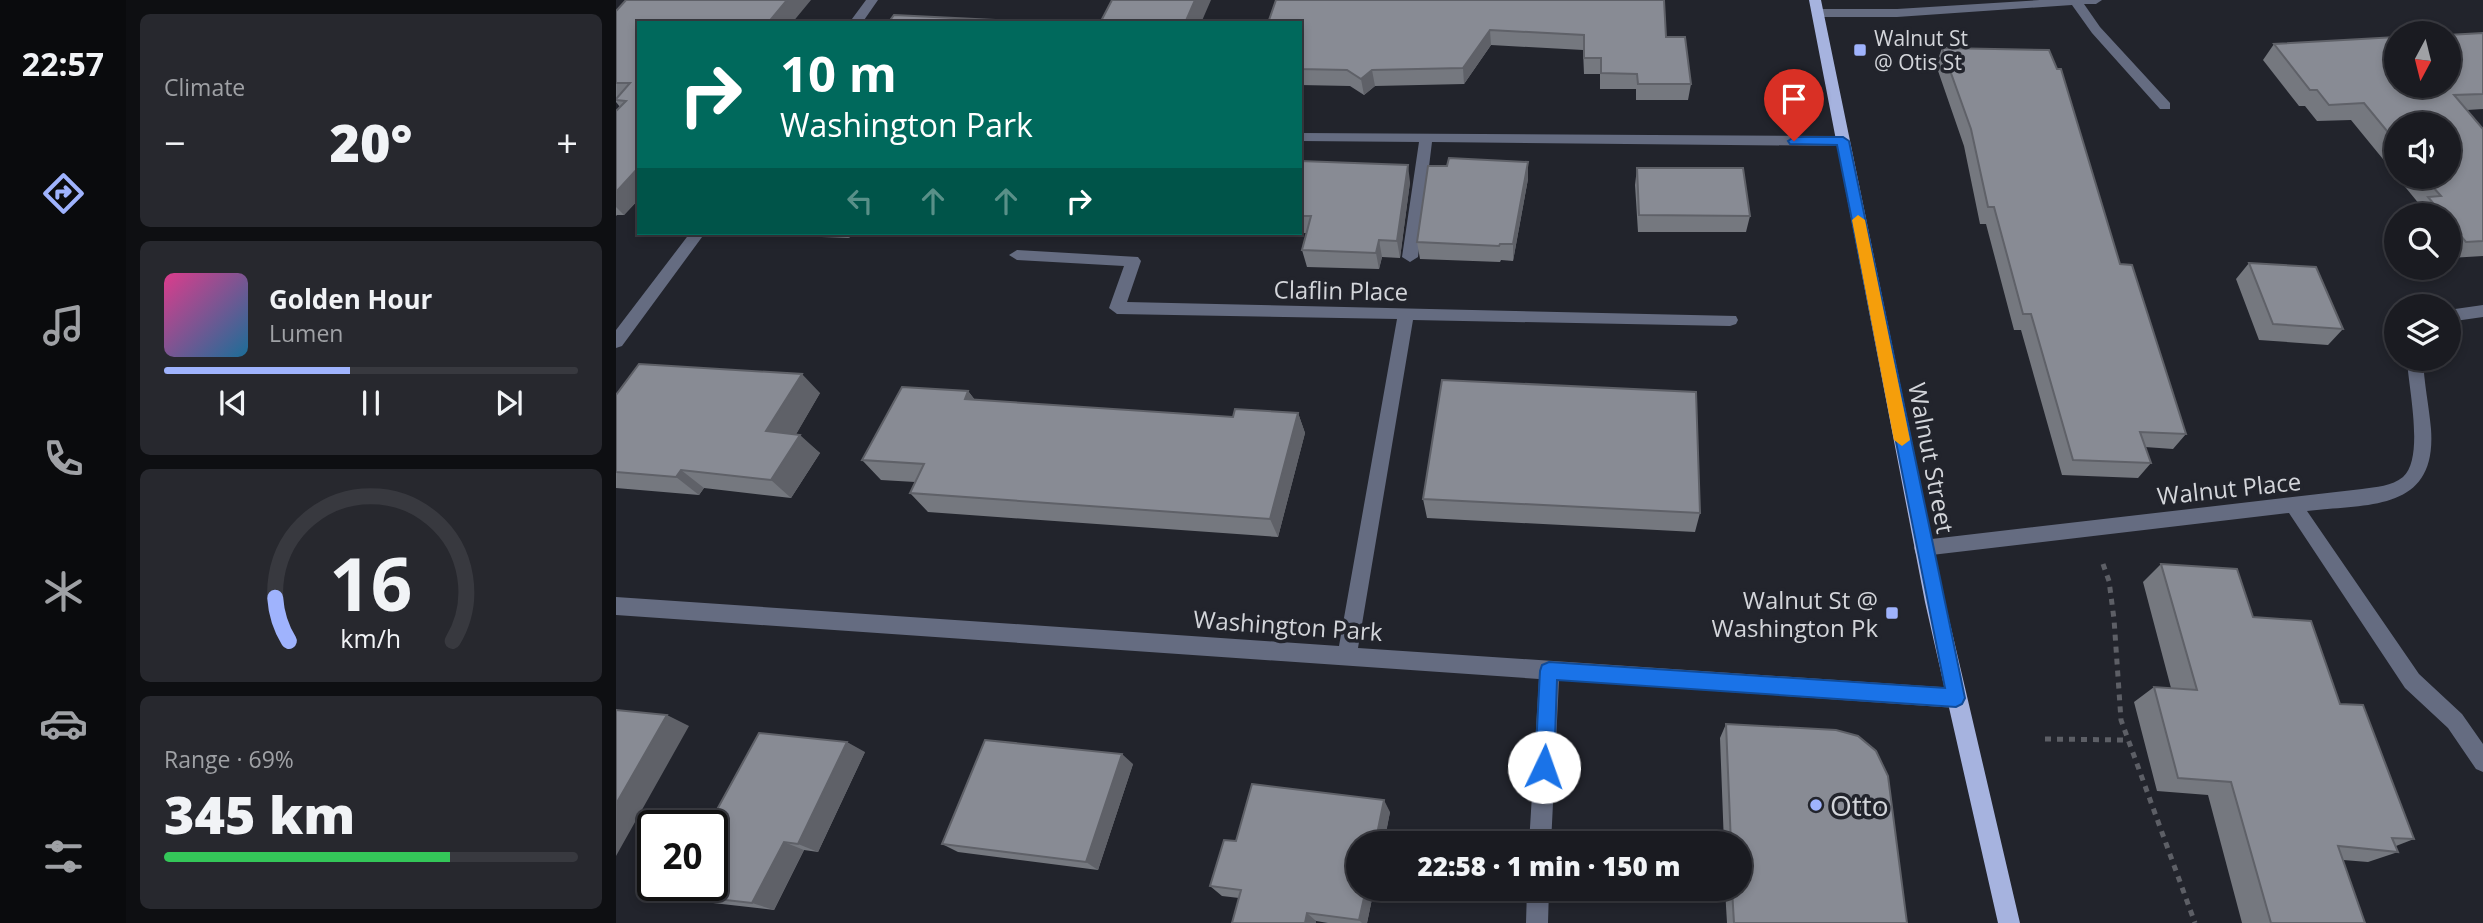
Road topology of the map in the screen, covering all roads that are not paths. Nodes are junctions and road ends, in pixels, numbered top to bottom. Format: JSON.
{"nodes":[{"id":1,"x":872,"y":0,"type":"edge"},
{"id":2,"x":2096,"y":0,"type":"edge"},
{"id":3,"x":2075,"y":1,"type":"edge"},
{"id":4,"x":1816,"y":7,"type":"edge"},
{"id":5,"x":856,"y":21,"type":"edge"},
{"id":6,"x":2165,"y":106,"type":"dead end"},
{"id":7,"x":1302,"y":137,"type":"edge"},
{"id":8,"x":1426,"y":138,"type":"junction"},
{"id":9,"x":1843,"y":141,"type":"junction"},
{"id":10,"x":696,"y":235,"type":"edge"},
{"id":11,"x":1017,"y":255,"type":"dead end"},
{"id":12,"x":1410,"y":257,"type":"dead end"},
{"id":13,"x":2483,"y":311,"type":"edge"},
{"id":14,"x":1406,"y":314,"type":"junction"},
{"id":15,"x":2461,"y":314,"type":"edge"},
{"id":16,"x":1730,"y":320,"type":"dead end"},
{"id":17,"x":616,"y":342,"type":"edge"},
{"id":18,"x":2414,"y":371,"type":"edge"},
{"id":19,"x":2294,"y":506,"type":"junction"},
{"id":20,"x":1923,"y":548,"type":"junction"},
{"id":21,"x":616,"y":606,"type":"edge"},
{"id":22,"x":1347,"y":655,"type":"junction"},
{"id":23,"x":1549,"y":671,"type":"junction"},
{"id":24,"x":1956,"y":698,"type":"junction"},
{"id":25,"x":2483,"y":762,"type":"edge"},
{"id":26,"x":1542,"y":831,"type":"edge"},
{"id":27,"x":1537,"y":901,"type":"edge"},
{"id":28,"x":1536,"y":923,"type":"edge"},
{"id":29,"x":2009,"y":923,"type":"edge"}],
"edges":[{"from":1,"to":5,"type":"street"},
{"from":2,"to":3,"type":"street"},
{"from":3,"to":4,"type":"street"},
{"from":3,"to":6,"type":"street"},
{"from":4,"to":9,"type":"main road","name":"Walnut Street"},
{"from":7,"to":8,"type":"street"},
{"from":8,"to":9,"type":"street"},
{"from":8,"to":12,"type":"street"},
{"from":9,"to":20,"type":"main road","name":"Walnut Street"},
{"from":10,"to":17,"type":"street"},
{"from":11,"to":14,"type":"street","name":"Claflin Place"},
{"from":13,"to":15,"type":"street"},
{"from":14,"to":16,"type":"street","name":"Claflin Place"},
{"from":14,"to":22,"type":"street"},
{"from":18,"to":19,"type":"street","name":"Walnut Place"},
{"from":19,"to":20,"type":"street","name":"Walnut Place"},
{"from":19,"to":25,"type":"street"},
{"from":20,"to":24,"type":"main road","name":"Walnut Street"},
{"from":21,"to":22,"type":"street","name":"Washington Park"},
{"from":22,"to":23,"type":"street","name":"Washington Park"},
{"from":23,"to":24,"type":"street","name":"Washington Park"},
{"from":23,"to":26,"type":"street"},
{"from":24,"to":29,"type":"main road","name":"Walnut Street"},
{"from":27,"to":28,"type":"street"}]}
